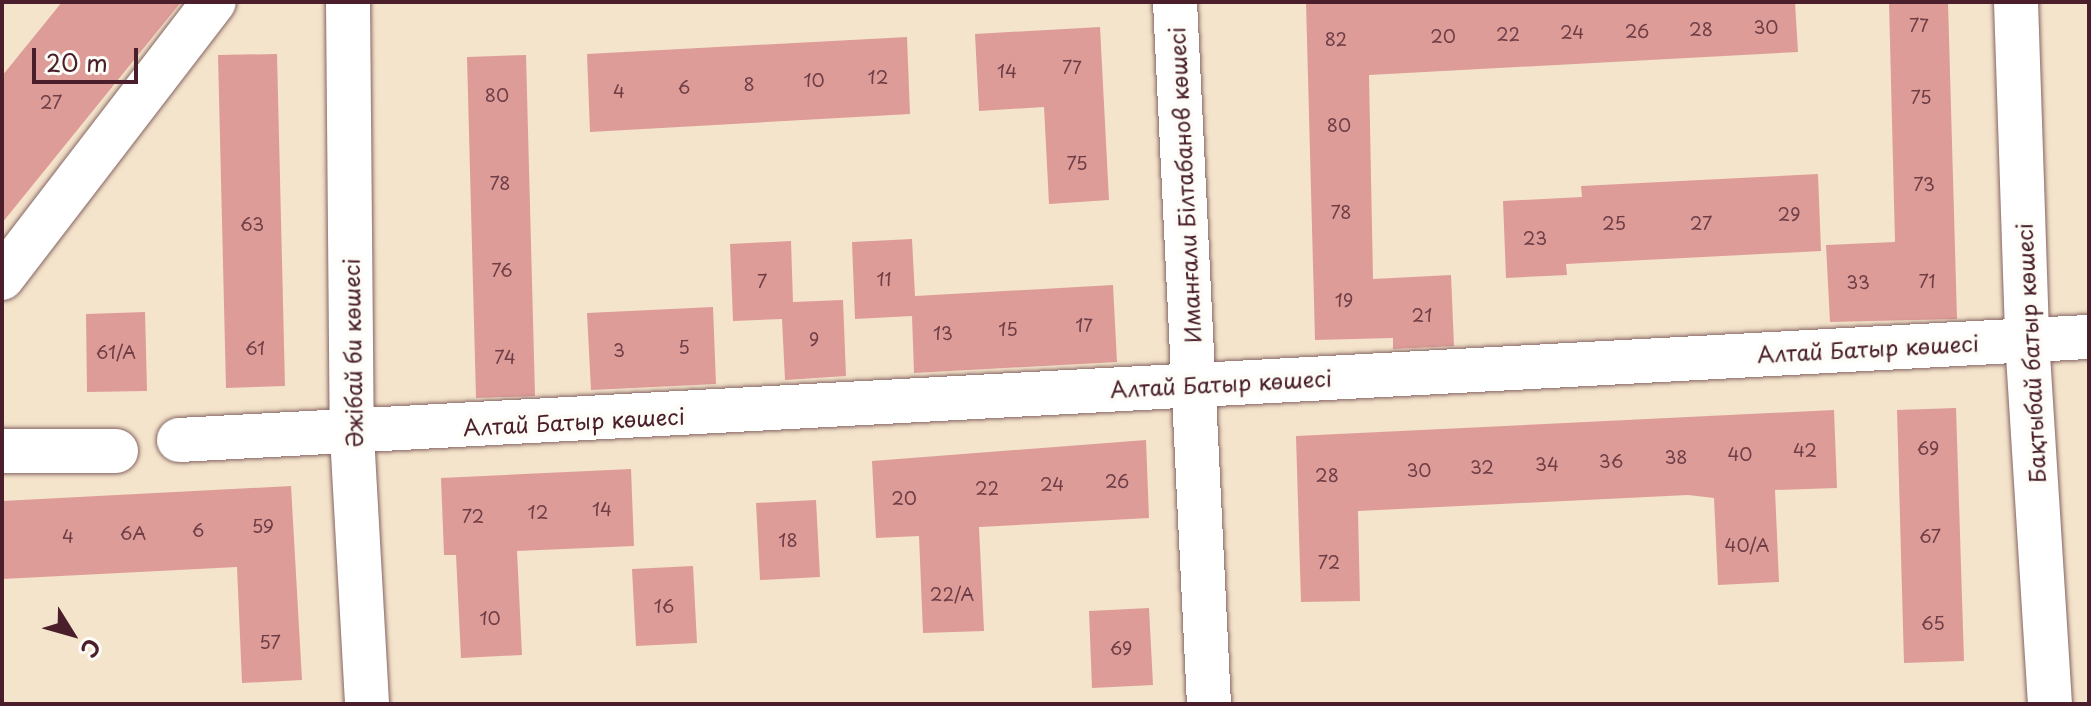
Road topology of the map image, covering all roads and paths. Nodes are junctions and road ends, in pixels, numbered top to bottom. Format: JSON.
{"nodes":[{"id":1,"x":214,"y":2,"type":"edge"},
{"id":2,"x":348,"y":2,"type":"edge"},
{"id":3,"x":356,"y":2,"type":"edge"},
{"id":4,"x":1175,"y":2,"type":"edge"},
{"id":5,"x":2016,"y":2,"type":"edge"},
{"id":6,"x":2,"y":278,"type":"edge"},
{"id":7,"x":2089,"y":337,"type":"edge"},
{"id":8,"x":2027,"y":339,"type":"junction"},
{"id":9,"x":1195,"y":384,"type":"junction"},
{"id":10,"x":352,"y":435,"type":"junction"},
{"id":11,"x":179,"y":440,"type":"dead end"},
{"id":12,"x":2,"y":451,"type":"edge"},
{"id":13,"x":116,"y":451,"type":"dead end"},
{"id":14,"x":367,"y":704,"type":"edge"},
{"id":15,"x":1209,"y":704,"type":"edge"},
{"id":16,"x":2050,"y":704,"type":"edge"}],
"edges":[{"from":1,"to":6,"type":"street"},
{"from":2,"to":3,"type":"street"},
{"from":2,"to":10,"type":"street","name":"Әжібай би көшесі"},
{"from":4,"to":9,"type":"street","name":"Иманғали Білтабанов көшесі"},
{"from":5,"to":8,"type":"street","name":"Бақтыбай батыр көшесі"},
{"from":7,"to":8,"type":"street","name":"Алтай Батыр көшесі"},
{"from":8,"to":9,"type":"street","name":"Алтай Батыр көшесі"},
{"from":8,"to":16,"type":"street","name":"Бақтыбай батыр көшесі"},
{"from":9,"to":10,"type":"street","name":"Алтай Батыр көшесі"},
{"from":9,"to":15,"type":"street","name":"Иманғали Білтабанов көшесі"},
{"from":10,"to":11,"type":"street","name":"Алтай Батыр көшесі"},
{"from":10,"to":14,"type":"street","name":"Әжібай би көшесі"},
{"from":12,"to":13,"type":"street"}]}
